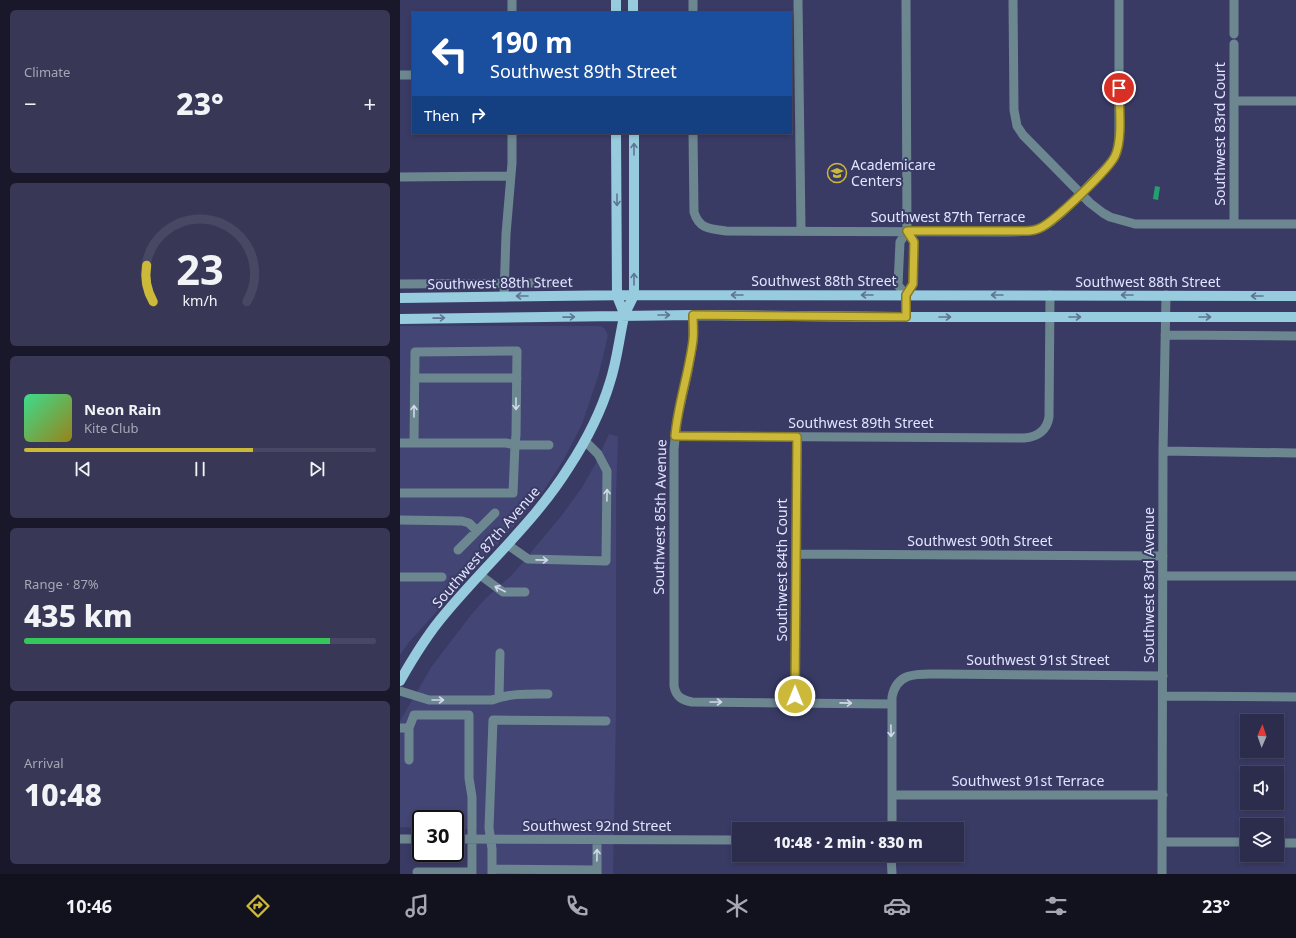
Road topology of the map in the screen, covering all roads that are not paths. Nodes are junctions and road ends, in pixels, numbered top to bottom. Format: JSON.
{"nodes":[{"id":1,"x":512,"y":0,"type":"edge"},
{"id":2,"x":616,"y":0,"type":"edge"},
{"id":3,"x":633,"y":0,"type":"edge"},
{"id":4,"x":693,"y":0,"type":"edge"},
{"id":5,"x":798,"y":0,"type":"edge"},
{"id":6,"x":906,"y":0,"type":"edge"},
{"id":7,"x":1012,"y":0,"type":"edge"},
{"id":8,"x":1119,"y":0,"type":"edge"},
{"id":9,"x":1234,"y":0,"type":"edge"},
{"id":10,"x":512,"y":12,"type":"edge"},
{"id":11,"x":616,"y":12,"type":"edge"},
{"id":12,"x":633,"y":12,"type":"edge"},
{"id":13,"x":693,"y":12,"type":"edge"},
{"id":14,"x":1234,"y":34,"type":"dead end"},
{"id":15,"x":1234,"y":44,"type":"dead end"},
{"id":16,"x":400,"y":75,"type":"edge"},
{"id":17,"x":412,"y":75,"type":"edge"},
{"id":18,"x":1234,"y":101,"type":"junction"},
{"id":19,"x":1296,"y":101,"type":"edge"},
{"id":20,"x":512,"y":134,"type":"edge"},
{"id":21,"x":616,"y":134,"type":"edge"},
{"id":22,"x":634,"y":134,"type":"edge"},
{"id":23,"x":693,"y":134,"type":"edge"},
{"id":24,"x":511,"y":176,"type":"junction"},
{"id":25,"x":400,"y":177,"type":"edge"},
{"id":26,"x":1081,"y":194,"type":"junction"},
{"id":27,"x":1234,"y":224,"type":"junction"},
{"id":28,"x":1296,"y":224,"type":"edge"},
{"id":29,"x":800,"y":230,"type":"junction"},
{"id":30,"x":907,"y":231,"type":"junction"},
{"id":31,"x":504,"y":283,"type":"junction"},
{"id":32,"x":400,"y":284,"type":"edge"},
{"id":33,"x":550,"y":284,"type":"dead end"},
{"id":34,"x":634,"y":295,"type":"junction"},
{"id":35,"x":906,"y":295,"type":"junction"},
{"id":36,"x":1050,"y":295,"type":"junction"},
{"id":37,"x":617,"y":296,"type":"junction"},
{"id":38,"x":1166,"y":296,"type":"junction"},
{"id":39,"x":1296,"y":296,"type":"edge"},
{"id":40,"x":504,"y":297,"type":"junction"},
{"id":41,"x":400,"y":298,"type":"edge"},
{"id":42,"x":693,"y":315,"type":"junction"},
{"id":43,"x":624,"y":316,"type":"junction"},
{"id":44,"x":906,"y":317,"type":"junction"},
{"id":45,"x":1050,"y":317,"type":"junction"},
{"id":46,"x":1165,"y":317,"type":"junction"},
{"id":47,"x":1296,"y":317,"type":"edge"},
{"id":48,"x":400,"y":319,"type":"edge"},
{"id":49,"x":1165,"y":335,"type":"junction"},
{"id":50,"x":1296,"y":336,"type":"edge"},
{"id":51,"x":415,"y":378,"type":"junction"},
{"id":52,"x":517,"y":378,"type":"junction"},
{"id":53,"x":675,"y":436,"type":"junction"},
{"id":54,"x":797,"y":437,"type":"junction"},
{"id":55,"x":585,"y":441,"type":"junction"},
{"id":56,"x":400,"y":443,"type":"edge"},
{"id":57,"x":414,"y":443,"type":"junction"},
{"id":58,"x":515,"y":445,"type":"junction"},
{"id":59,"x":549,"y":445,"type":"dead end"},
{"id":60,"x":1163,"y":452,"type":"junction"},
{"id":61,"x":1296,"y":453,"type":"edge"},
{"id":62,"x":400,"y":493,"type":"edge"},
{"id":63,"x":495,"y":513,"type":"dead end"},
{"id":64,"x":400,"y":520,"type":"edge"},
{"id":65,"x":476,"y":531,"type":"junction"},
{"id":66,"x":508,"y":545,"type":"junction"},
{"id":67,"x":458,"y":550,"type":"dead end"},
{"id":68,"x":796,"y":554,"type":"junction"},
{"id":69,"x":1163,"y":556,"type":"junction"},
{"id":70,"x":480,"y":575,"type":"junction"},
{"id":71,"x":1163,"y":576,"type":"junction"},
{"id":72,"x":1296,"y":576,"type":"edge"},
{"id":73,"x":400,"y":577,"type":"edge"},
{"id":74,"x":442,"y":577,"type":"dead end"},
{"id":75,"x":525,"y":592,"type":"dead end"},
{"id":76,"x":500,"y":653,"type":"dead end"},
{"id":77,"x":1163,"y":676,"type":"junction"},
{"id":78,"x":400,"y":680,"type":"edge"},
{"id":79,"x":400,"y":691,"type":"edge"},
{"id":80,"x":548,"y":694,"type":"dead end"},
{"id":81,"x":1164,"y":696,"type":"junction"},
{"id":82,"x":500,"y":697,"type":"junction"},
{"id":83,"x":1296,"y":697,"type":"edge"},
{"id":84,"x":795,"y":703,"type":"junction"},
{"id":85,"x":891,"y":704,"type":"junction"},
{"id":86,"x":606,"y":721,"type":"dead end"},
{"id":87,"x":405,"y":728,"type":"edge"},
{"id":88,"x":409,"y":760,"type":"dead end"},
{"id":89,"x":892,"y":795,"type":"junction"},
{"id":90,"x":1163,"y":795,"type":"junction"},
{"id":91,"x":892,"y":822,"type":"edge"},
{"id":92,"x":400,"y":839,"type":"edge"},
{"id":93,"x":412,"y":839,"type":"edge"},
{"id":94,"x":464,"y":839,"type":"edge"},
{"id":95,"x":472,"y":839,"type":"junction"},
{"id":96,"x":491,"y":839,"type":"junction"},
{"id":97,"x":597,"y":840,"type":"junction"},
{"id":98,"x":732,"y":840,"type":"edge"},
{"id":99,"x":1163,"y":842,"type":"junction"},
{"id":100,"x":1240,"y":842,"type":"edge"},
{"id":101,"x":1284,"y":843,"type":"edge"},
{"id":102,"x":1296,"y":843,"type":"edge"},
{"id":103,"x":892,"y":862,"type":"edge"},
{"id":104,"x":417,"y":872,"type":"dead end"},
{"id":105,"x":492,"y":872,"type":"edge"},
{"id":106,"x":597,"y":872,"type":"edge"},
{"id":107,"x":472,"y":873,"type":"edge"},
{"id":108,"x":892,"y":874,"type":"edge"},
{"id":109,"x":1162,"y":874,"type":"edge"}],
"edges":[{"from":1,"to":10,"type":"street"},
{"from":2,"to":11,"type":"main road"},
{"from":3,"to":12,"type":"main road"},
{"from":4,"to":13,"type":"street"},
{"from":5,"to":29,"type":"street"},
{"from":6,"to":30,"type":"street"},
{"from":7,"to":26,"type":"street"},
{"from":8,"to":26,"type":"street","name":"Southwest 87th Terrace"},
{"from":9,"to":14,"type":"street"},
{"from":15,"to":18,"type":"street","name":"Southwest 83rd Court"},
{"from":16,"to":17,"type":"street"},
{"from":18,"to":19,"type":"street"},
{"from":18,"to":27,"type":"street","name":"Southwest 83rd Court"},
{"from":20,"to":24,"type":"street"},
{"from":21,"to":37,"type":"main road","name":"Southwest 87th Avenue","one_way":true},
{"from":34,"to":22,"type":"main road","name":"Southwest 87th Avenue","one_way":true},
{"from":23,"to":29,"type":"street","name":"Southwest 87th Terrace"},
{"from":24,"to":25,"type":"street"},
{"from":24,"to":31,"type":"street"},
{"from":26,"to":27,"type":"street"},
{"from":26,"to":30,"type":"street","name":"Southwest 87th Terrace"},
{"from":27,"to":28,"type":"street"},
{"from":29,"to":30,"type":"street","name":"Southwest 87th Terrace"},
{"from":30,"to":35,"type":"street"},
{"from":30,"to":35,"type":"street"},
{"from":31,"to":32,"type":"street","name":"Southwest 88th Street"},
{"from":31,"to":33,"type":"street","name":"Southwest 88th Street"},
{"from":31,"to":40,"type":"street"},
{"from":35,"to":34,"type":"main road","name":"Southwest 88th Street","one_way":true},
{"from":34,"to":37,"type":"main road","name":"Southwest 88th Street"},
{"from":34,"to":43,"type":"main road","name":"Southwest 87th Avenue"},
{"from":36,"to":35,"type":"main road","name":"Southwest 88th Street","one_way":true},
{"from":35,"to":44,"type":"street"},
{"from":38,"to":36,"type":"main road","name":"Southwest 88th Street","one_way":true},
{"from":36,"to":45,"type":"street"},
{"from":37,"to":40,"type":"main road","name":"Southwest 88th Street","one_way":true},
{"from":37,"to":43,"type":"main road","name":"Southwest 87th Avenue"},
{"from":39,"to":38,"type":"main road","name":"Southwest 88th Street","one_way":true},
{"from":38,"to":46,"type":"street","name":"Southwest 83rd Avenue"},
{"from":40,"to":41,"type":"main road","name":"Southwest 88th Street"},
{"from":43,"to":42,"type":"main road","one_way":true},
{"from":42,"to":44,"type":"main road"},
{"from":42,"to":53,"type":"street","name":"Southwest 85th Avenue"},
{"from":48,"to":43,"type":"main road","one_way":true},
{"from":43,"to":55,"type":"main road","name":"Southwest 87th Avenue"},
{"from":44,"to":45,"type":"main road","one_way":true},
{"from":45,"to":46,"type":"main road","one_way":true},
{"from":45,"to":54,"type":"street","name":"Southwest 89th Street"},
{"from":46,"to":47,"type":"main road","one_way":true},
{"from":46,"to":49,"type":"street","name":"Southwest 83rd Avenue"},
{"from":49,"to":50,"type":"street"},
{"from":49,"to":60,"type":"street","name":"Southwest 83rd Avenue"},
{"from":51,"to":52,"type":"street"},
{"from":51,"to":52,"type":"street"},
{"from":57,"to":51,"type":"street","one_way":true},
{"from":52,"to":58,"type":"street","one_way":true},
{"from":53,"to":54,"type":"street","name":"Southwest 89th Street"},
{"from":53,"to":84,"type":"street","name":"Southwest 85th Avenue","one_way":true},
{"from":54,"to":68,"type":"street","name":"Southwest 84th Court"},
{"from":55,"to":66,"type":"main road","name":"Southwest 87th Avenue"},
{"from":66,"to":55,"type":"street","one_way":true},
{"from":56,"to":57,"type":"street"},
{"from":57,"to":58,"type":"street"},
{"from":58,"to":59,"type":"street"},
{"from":58,"to":62,"type":"street"},
{"from":60,"to":61,"type":"street"},
{"from":60,"to":69,"type":"street","name":"Southwest 83rd Avenue"},
{"from":63,"to":65,"type":"street"},
{"from":64,"to":65,"type":"street"},
{"from":65,"to":67,"type":"street"},
{"from":66,"to":70,"type":"main road","name":"Southwest 87th Avenue"},
{"from":68,"to":69,"type":"street","name":"Southwest 90th Street"},
{"from":68,"to":84,"type":"street","name":"Southwest 84th Court"},
{"from":69,"to":71,"type":"street","name":"Southwest 83rd Avenue"},
{"from":75,"to":70,"type":"street","one_way":true},
{"from":70,"to":78,"type":"main road","name":"Southwest 87th Avenue"},
{"from":71,"to":72,"type":"street"},
{"from":71,"to":77,"type":"street","name":"Southwest 83rd Avenue"},
{"from":73,"to":74,"type":"street"},
{"from":76,"to":82,"type":"street"},
{"from":77,"to":81,"type":"street","name":"Southwest 83rd Avenue"},
{"from":77,"to":85,"type":"street","name":"Southwest 91st Street"},
{"from":79,"to":82,"type":"street","one_way":true},
{"from":80,"to":82,"type":"street"},
{"from":81,"to":83,"type":"street"},
{"from":81,"to":90,"type":"street","name":"Southwest 83rd Avenue"},
{"from":84,"to":85,"type":"street","one_way":true},
{"from":85,"to":89,"type":"street","one_way":true},
{"from":86,"to":96,"type":"street"},
{"from":87,"to":88,"type":"street"},
{"from":87,"to":95,"type":"street"},
{"from":89,"to":90,"type":"street","name":"Southwest 91st Terrace"},
{"from":89,"to":91,"type":"street"},
{"from":90,"to":99,"type":"street","name":"Southwest 83rd Avenue"},
{"from":92,"to":93,"type":"street"},
{"from":94,"to":95,"type":"street","name":"Southwest 92nd Street"},
{"from":95,"to":96,"type":"street","name":"Southwest 92nd Street"},
{"from":95,"to":107,"type":"street"},
{"from":96,"to":97,"type":"street","name":"Southwest 92nd Street"},
{"from":96,"to":105,"type":"street"},
{"from":97,"to":98,"type":"street","name":"Southwest 92nd Street"},
{"from":106,"to":97,"type":"street","one_way":true},
{"from":99,"to":100,"type":"street"},
{"from":99,"to":109,"type":"street","name":"Southwest 83rd Avenue"},
{"from":101,"to":102,"type":"street"},
{"from":103,"to":108,"type":"street"},
{"from":104,"to":107,"type":"street"},
{"from":105,"to":106,"type":"street"}]}
